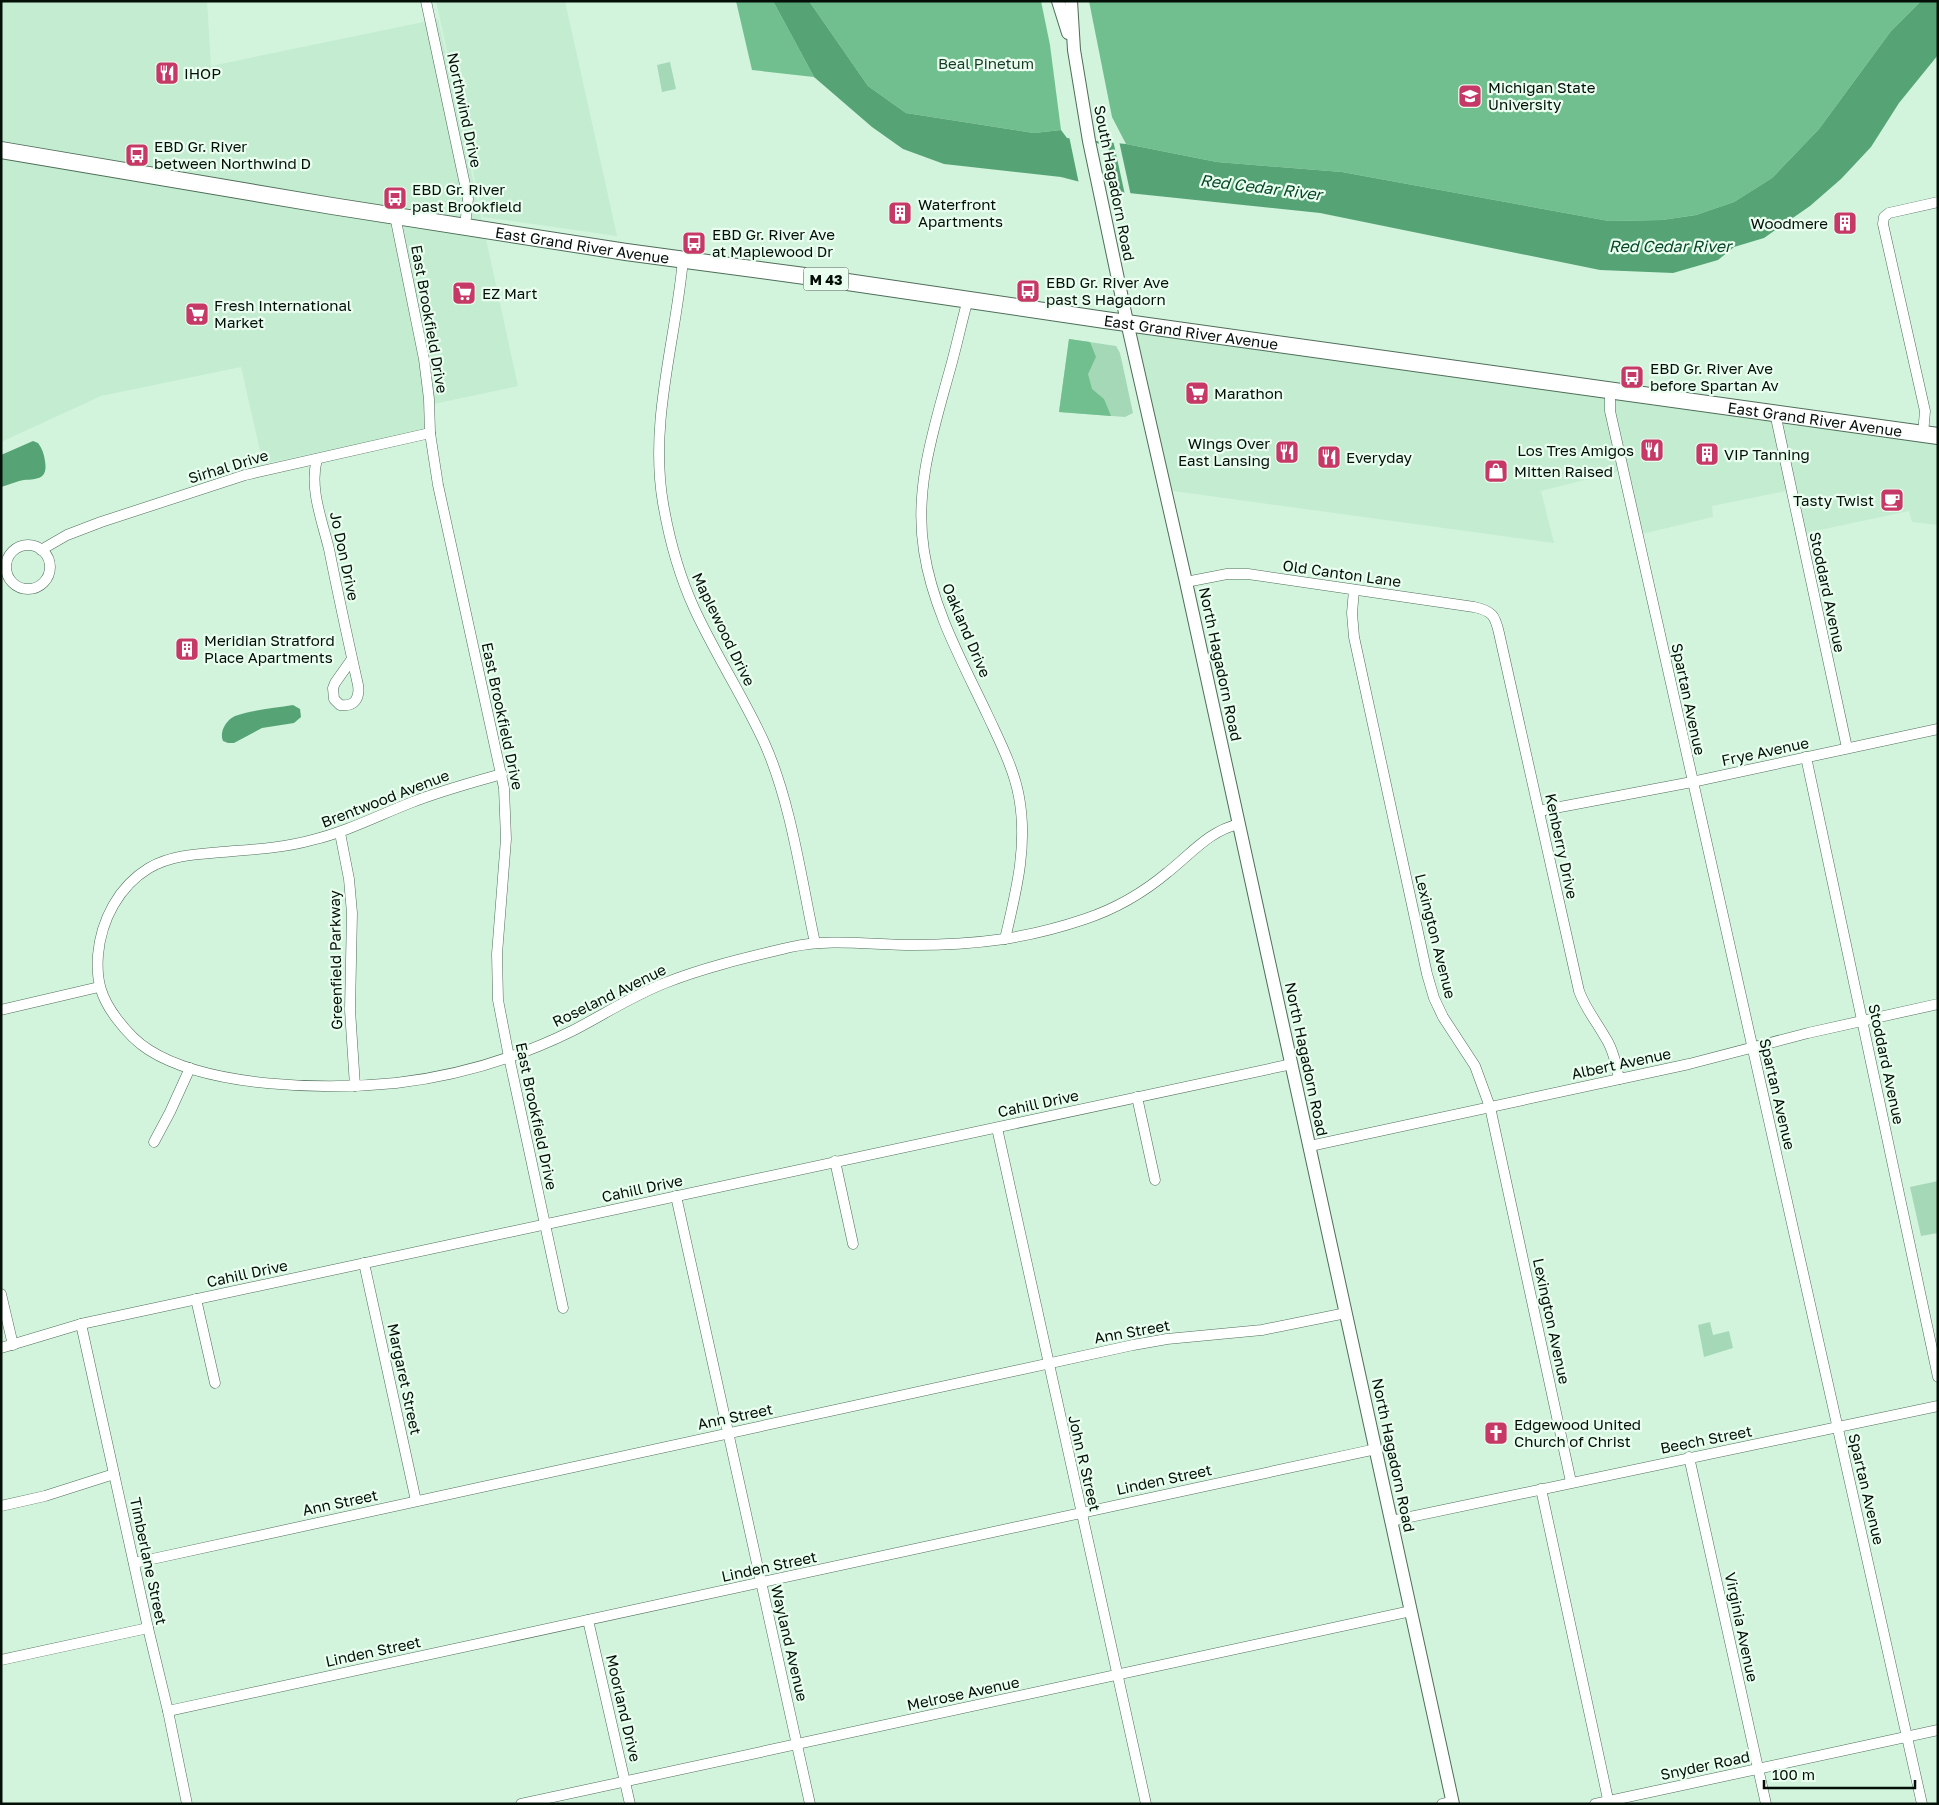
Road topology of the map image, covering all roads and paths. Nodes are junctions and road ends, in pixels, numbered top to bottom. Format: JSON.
{"nodes":[{"id":1,"x":426,"y":1,"type":"edge"},
{"id":2,"x":1058,"y":1,"type":"edge"},
{"id":3,"x":1071,"y":1,"type":"edge"},
{"id":4,"x":1074,"y":50,"type":"junction"},
{"id":5,"x":1,"y":150,"type":"edge"},
{"id":6,"x":1938,"y":202,"type":"edge"},
{"id":7,"x":394,"y":216,"type":"junction"},
{"id":8,"x":465,"y":226,"type":"junction"},
{"id":9,"x":683,"y":259,"type":"junction"},
{"id":10,"x":968,"y":300,"type":"junction"},
{"id":11,"x":1127,"y":322,"type":"junction"},
{"id":12,"x":1610,"y":390,"type":"junction"},
{"id":13,"x":1775,"y":413,"type":"junction"},
{"id":14,"x":430,"y":433,"type":"junction"},
{"id":15,"x":1930,"y":435,"type":"edge"},
{"id":16,"x":317,"y":458,"type":"junction"},
{"id":17,"x":42,"y":550,"type":"junction"},
{"id":18,"x":1186,"y":582,"type":"junction"},
{"id":19,"x":1354,"y":590,"type":"junction"},
{"id":20,"x":1492,"y":614,"type":"joint"},
{"id":21,"x":352,"y":659,"type":"dead end"},
{"id":22,"x":1938,"y":729,"type":"edge"},
{"id":23,"x":1847,"y":748,"type":"junction"},
{"id":24,"x":1806,"y":757,"type":"junction"},
{"id":25,"x":502,"y":774,"type":"junction"},
{"id":26,"x":1692,"y":782,"type":"junction"},
{"id":27,"x":1539,"y":812,"type":"junction"},
{"id":28,"x":1239,"y":824,"type":"junction"},
{"id":29,"x":340,"y":833,"type":"junction"},
{"id":30,"x":1005,"y":939,"type":"junction"},
{"id":31,"x":815,"y":943,"type":"junction"},
{"id":32,"x":99,"y":987,"type":"junction"},
{"id":33,"x":1938,"y":1004,"type":"edge"},
{"id":34,"x":1,"y":1010,"type":"edge"},
{"id":35,"x":1862,"y":1020,"type":"junction"},
{"id":36,"x":1752,"y":1048,"type":"junction"},
{"id":37,"x":509,"y":1057,"type":"junction"},
{"id":38,"x":1292,"y":1064,"type":"junction"},
{"id":39,"x":190,"y":1068,"type":"junction"},
{"id":40,"x":1619,"y":1079,"type":"junction"},
{"id":41,"x":355,"y":1086,"type":"junction"},
{"id":42,"x":1137,"y":1097,"type":"junction"},
{"id":43,"x":1490,"y":1108,"type":"junction"},
{"id":44,"x":997,"y":1128,"type":"junction"},
{"id":45,"x":154,"y":1142,"type":"dead end"},
{"id":46,"x":1310,"y":1146,"type":"junction"},
{"id":47,"x":835,"y":1161,"type":"junction"},
{"id":48,"x":1155,"y":1180,"type":"dead end"},
{"id":49,"x":676,"y":1196,"type":"junction"},
{"id":50,"x":546,"y":1224,"type":"junction"},
{"id":51,"x":853,"y":1244,"type":"dead end"},
{"id":52,"x":364,"y":1263,"type":"junction"},
{"id":53,"x":1,"y":1294,"type":"edge"},
{"id":54,"x":196,"y":1299,"type":"junction"},
{"id":55,"x":563,"y":1308,"type":"dead end"},
{"id":56,"x":1346,"y":1313,"type":"junction"},
{"id":57,"x":81,"y":1324,"type":"junction"},
{"id":58,"x":12,"y":1345,"type":"junction"},
{"id":59,"x":1,"y":1348,"type":"edge"},
{"id":60,"x":1048,"y":1363,"type":"junction"},
{"id":61,"x":1938,"y":1377,"type":"edge"},
{"id":62,"x":215,"y":1383,"type":"dead end"},
{"id":63,"x":1938,"y":1406,"type":"edge"},
{"id":64,"x":1838,"y":1427,"type":"junction"},
{"id":65,"x":728,"y":1433,"type":"junction"},
{"id":66,"x":1376,"y":1449,"type":"junction"},
{"id":67,"x":1689,"y":1457,"type":"junction"},
{"id":68,"x":114,"y":1474,"type":"junction"},
{"id":69,"x":1571,"y":1482,"type":"junction"},
{"id":70,"x":1541,"y":1489,"type":"junction"},
{"id":71,"x":416,"y":1501,"type":"junction"},
{"id":72,"x":1,"y":1506,"type":"edge"},
{"id":73,"x":1082,"y":1513,"type":"junction"},
{"id":74,"x":1391,"y":1521,"type":"junction"},
{"id":75,"x":134,"y":1563,"type":"junction"},
{"id":76,"x":761,"y":1583,"type":"junction"},
{"id":77,"x":1411,"y":1611,"type":"junction"},
{"id":78,"x":588,"y":1620,"type":"junction"},
{"id":79,"x":148,"y":1628,"type":"junction"},
{"id":80,"x":1,"y":1660,"type":"edge"},
{"id":81,"x":1117,"y":1675,"type":"junction"},
{"id":82,"x":168,"y":1711,"type":"junction"},
{"id":83,"x":1938,"y":1730,"type":"edge"},
{"id":84,"x":1908,"y":1737,"type":"junction"},
{"id":85,"x":797,"y":1744,"type":"junction"},
{"id":86,"x":1758,"y":1769,"type":"junction"},
{"id":87,"x":625,"y":1781,"type":"junction"},
{"id":88,"x":1609,"y":1802,"type":"edge"},
{"id":89,"x":1449,"y":1803,"type":"edge"},
{"id":90,"x":187,"y":1804,"type":"edge"},
{"id":91,"x":521,"y":1804,"type":"edge"},
{"id":92,"x":630,"y":1804,"type":"edge"},
{"id":93,"x":810,"y":1804,"type":"edge"},
{"id":94,"x":1146,"y":1804,"type":"edge"},
{"id":95,"x":1595,"y":1804,"type":"edge"},
{"id":96,"x":1766,"y":1804,"type":"edge"},
{"id":97,"x":1922,"y":1804,"type":"edge"}],
"edges":[{"from":1,"to":8,"type":"street","name":"Northwind Drive"},
{"from":2,"to":4,"type":"street","name":"South Hagadorn Road"},
{"from":3,"to":4,"type":"street","name":"South Hagadorn Road"},
{"from":4,"to":11,"type":"street","name":"South Hagadorn Road"},
{"from":5,"to":7,"type":"main road","name":"East Grand River Avenue","number":"M 43"},
{"from":6,"to":15,"type":"street"},
{"from":7,"to":8,"type":"main road","name":"East Grand River Avenue","number":"M 43"},
{"from":7,"to":14,"type":"street","name":"East Brookfield Drive"},
{"from":8,"to":9,"type":"main road","name":"East Grand River Avenue","number":"M 43"},
{"from":9,"to":10,"type":"main road","name":"East Grand River Avenue","number":"M 43"},
{"from":9,"to":31,"type":"street","name":"Maplewood Drive"},
{"from":10,"to":11,"type":"main road","name":"East Grand River Avenue","number":"M 43"},
{"from":10,"to":30,"type":"street","name":"Oakland Drive"},
{"from":11,"to":12,"type":"main road","name":"East Grand River Avenue","number":"M 43"},
{"from":11,"to":18,"type":"street","name":"North Hagadorn Road"},
{"from":12,"to":13,"type":"main road","name":"East Grand River Avenue","number":"M 43"},
{"from":12,"to":26,"type":"street","name":"Spartan Avenue"},
{"from":13,"to":15,"type":"main road","name":"East Grand River Avenue","number":"M 43"},
{"from":13,"to":23,"type":"street","name":"Stoddard Avenue"},
{"from":14,"to":16,"type":"street","name":"Sirhal Drive"},
{"from":14,"to":25,"type":"street","name":"East Brookfield Drive"},
{"from":16,"to":17,"type":"street","name":"Sirhal Drive"},
{"from":16,"to":21,"type":"street","name":"Jo Don Drive"},
{"from":17,"to":17,"type":"street"},
{"from":18,"to":19,"type":"street","name":"Old Canton Lane"},
{"from":18,"to":28,"type":"street","name":"North Hagadorn Road"},
{"from":19,"to":20,"type":"street","name":"Old Canton Lane"},
{"from":19,"to":43,"type":"street","name":"Lexington Avenue"},
{"from":20,"to":27,"type":"street","name":"Kenberry Drive"},
{"from":22,"to":23,"type":"street","name":"Frye Avenue"},
{"from":23,"to":24,"type":"street","name":"Frye Avenue"},
{"from":24,"to":26,"type":"street","name":"Frye Avenue"},
{"from":24,"to":35,"type":"street","name":"Stoddard Avenue"},
{"from":25,"to":29,"type":"street","name":"Brentwood Avenue"},
{"from":25,"to":37,"type":"street","name":"East Brookfield Drive"},
{"from":26,"to":27,"type":"street","name":"Frye Avenue"},
{"from":26,"to":36,"type":"street","name":"Spartan Avenue"},
{"from":27,"to":40,"type":"street","name":"Kenberry Drive"},
{"from":28,"to":30,"type":"street","name":"Roseland Avenue"},
{"from":28,"to":38,"type":"street","name":"North Hagadorn Road"},
{"from":29,"to":32,"type":"street","name":"Brentwood Avenue"},
{"from":29,"to":41,"type":"street","name":"Greenfield Parkway"},
{"from":30,"to":31,"type":"street","name":"Roseland Avenue"},
{"from":31,"to":37,"type":"street","name":"Roseland Avenue"},
{"from":32,"to":34,"type":"street"},
{"from":32,"to":39,"type":"street","name":"Roseland Avenue"},
{"from":33,"to":35,"type":"street","name":"Albert Avenue"},
{"from":35,"to":36,"type":"street","name":"Albert Avenue"},
{"from":35,"to":61,"type":"street","name":"Stoddard Avenue"},
{"from":36,"to":40,"type":"street","name":"Albert Avenue"},
{"from":36,"to":64,"type":"street","name":"Spartan Avenue"},
{"from":37,"to":41,"type":"street","name":"Roseland Avenue"},
{"from":37,"to":50,"type":"street","name":"East Brookfield Drive"},
{"from":38,"to":42,"type":"street","name":"Cahill Drive"},
{"from":38,"to":46,"type":"street","name":"North Hagadorn Road"},
{"from":39,"to":41,"type":"street","name":"Roseland Avenue"},
{"from":39,"to":45,"type":"street"},
{"from":40,"to":43,"type":"street","name":"Albert Avenue"},
{"from":42,"to":44,"type":"street","name":"Cahill Drive"},
{"from":42,"to":48,"type":"street"},
{"from":43,"to":46,"type":"street","name":"Albert Avenue"},
{"from":43,"to":69,"type":"street","name":"Lexington Avenue"},
{"from":44,"to":47,"type":"street","name":"Cahill Drive"},
{"from":44,"to":60,"type":"street","name":"John R Street"},
{"from":46,"to":56,"type":"street","name":"North Hagadorn Road"},
{"from":47,"to":49,"type":"street","name":"Cahill Drive"},
{"from":47,"to":51,"type":"street"},
{"from":49,"to":50,"type":"street","name":"Cahill Drive"},
{"from":49,"to":65,"type":"street","name":"Wayland Avenue"},
{"from":50,"to":52,"type":"street","name":"Cahill Drive"},
{"from":50,"to":55,"type":"street","name":"East Brookfield Drive"},
{"from":52,"to":54,"type":"street","name":"Cahill Drive"},
{"from":52,"to":71,"type":"street","name":"Margaret Street"},
{"from":53,"to":58,"type":"street"},
{"from":54,"to":57,"type":"street","name":"Cahill Drive"},
{"from":54,"to":62,"type":"street"},
{"from":56,"to":60,"type":"street","name":"Ann Street"},
{"from":56,"to":66,"type":"street","name":"North Hagadorn Road"},
{"from":57,"to":58,"type":"street","name":"Cahill Drive"},
{"from":57,"to":68,"type":"street","name":"Timberlane Street"},
{"from":58,"to":59,"type":"street","name":"Cahill Drive"},
{"from":60,"to":65,"type":"street","name":"Ann Street"},
{"from":60,"to":73,"type":"street","name":"John R Street"},
{"from":63,"to":64,"type":"street","name":"Beech Street"},
{"from":64,"to":67,"type":"street","name":"Beech Street"},
{"from":64,"to":84,"type":"street","name":"Spartan Avenue"},
{"from":65,"to":71,"type":"street","name":"Ann Street"},
{"from":65,"to":76,"type":"street","name":"Wayland Avenue"},
{"from":66,"to":73,"type":"street","name":"Linden Street"},
{"from":66,"to":74,"type":"street","name":"North Hagadorn Road"},
{"from":67,"to":69,"type":"street","name":"Beech Street"},
{"from":67,"to":86,"type":"street","name":"Virginia Avenue"},
{"from":68,"to":72,"type":"street"},
{"from":68,"to":75,"type":"street","name":"Timberlane Street"},
{"from":69,"to":70,"type":"street","name":"Beech Street"},
{"from":70,"to":74,"type":"street","name":"Beech Street"},
{"from":70,"to":88,"type":"street"},
{"from":71,"to":75,"type":"street","name":"Ann Street"},
{"from":73,"to":76,"type":"street","name":"Linden Street"},
{"from":73,"to":81,"type":"street","name":"John R Street"},
{"from":74,"to":77,"type":"street","name":"North Hagadorn Road"},
{"from":75,"to":79,"type":"street","name":"Timberlane Street"},
{"from":76,"to":78,"type":"street","name":"Linden Street"},
{"from":76,"to":85,"type":"street","name":"Wayland Avenue"},
{"from":77,"to":81,"type":"street","name":"Melrose Avenue"},
{"from":77,"to":89,"type":"street","name":"North Hagadorn Road"},
{"from":78,"to":82,"type":"street","name":"Linden Street"},
{"from":78,"to":87,"type":"street","name":"Moorland Drive"},
{"from":79,"to":80,"type":"street"},
{"from":79,"to":82,"type":"street","name":"Timberlane Street"},
{"from":81,"to":85,"type":"street","name":"Melrose Avenue"},
{"from":81,"to":94,"type":"street","name":"John R Street"},
{"from":82,"to":90,"type":"street","name":"Timberlane Street"},
{"from":83,"to":84,"type":"street","name":"Snyder Road"},
{"from":84,"to":86,"type":"street","name":"Snyder Road"},
{"from":84,"to":97,"type":"street","name":"Spartan Avenue"},
{"from":85,"to":87,"type":"street","name":"Melrose Avenue"},
{"from":85,"to":93,"type":"street","name":"Wayland Avenue"},
{"from":86,"to":88,"type":"street","name":"Snyder Road"},
{"from":86,"to":96,"type":"street","name":"Virginia Avenue"},
{"from":87,"to":91,"type":"street","name":"Melrose Avenue"},
{"from":87,"to":92,"type":"street","name":"Moorland Drive"},
{"from":88,"to":95,"type":"street","name":"Snyder Road"}]}
